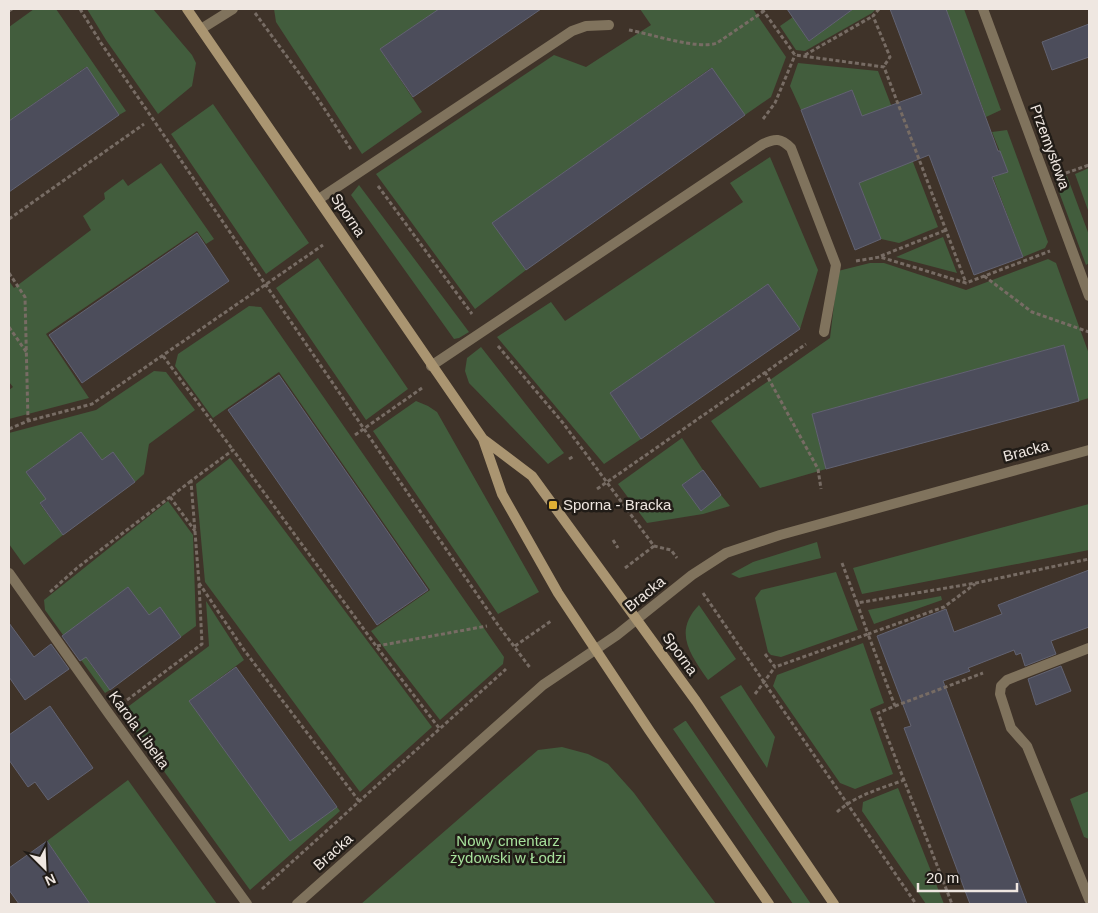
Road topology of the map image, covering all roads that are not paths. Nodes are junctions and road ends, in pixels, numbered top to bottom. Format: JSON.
{"nodes":[{"id":1,"x":187,"y":9,"type":"edge"},
{"id":2,"x":233,"y":9,"type":"edge"},
{"id":3,"x":983,"y":9,"type":"edge"},
{"id":4,"x":609,"y":25,"type":"road end"},
{"id":5,"x":201,"y":29,"type":"junction"},
{"id":6,"x":319,"y":200,"type":"junction"},
{"id":7,"x":1089,"y":296,"type":"edge"},
{"id":8,"x":824,"y":332,"type":"road end"},
{"id":9,"x":431,"y":366,"type":"junction"},
{"id":10,"x":483,"y":439,"type":"junction"},
{"id":11,"x":1089,"y":450,"type":"edge"},
{"id":12,"x":9,"y":573,"type":"edge"},
{"id":13,"x":637,"y":620,"type":"junction"},
{"id":14,"x":1089,"y":648,"type":"edge"},
{"id":15,"x":596,"y":650,"type":"junction"},
{"id":16,"x":1089,"y":899,"type":"edge"},
{"id":17,"x":247,"y":904,"type":"edge"},
{"id":18,"x":297,"y":904,"type":"edge"},
{"id":19,"x":769,"y":904,"type":"edge"},
{"id":20,"x":834,"y":904,"type":"edge"}],
"edges":[{"from":1,"to":5,"type":"street","name":"Sporna"},
{"from":2,"to":5,"type":"street"},
{"from":3,"to":7,"type":"street","name":"Przemysłowa"},
{"from":4,"to":6,"type":"street"},
{"from":5,"to":6,"type":"street","name":"Sporna"},
{"from":6,"to":9,"type":"street","name":"Sporna"},
{"from":8,"to":9,"type":"street"},
{"from":9,"to":10,"type":"street","name":"Sporna"},
{"from":10,"to":13,"type":"street","name":"Sporna"},
{"from":10,"to":15,"type":"street","name":"Sporna"},
{"from":11,"to":13,"type":"street","name":"Bracka"},
{"from":12,"to":17,"type":"street","name":"Karola Libelta"},
{"from":13,"to":15,"type":"street","name":"Bracka"},
{"from":13,"to":20,"type":"street","name":"Sporna"},
{"from":14,"to":16,"type":"street"},
{"from":15,"to":18,"type":"street","name":"Bracka"},
{"from":15,"to":19,"type":"street","name":"Sporna"}]}
